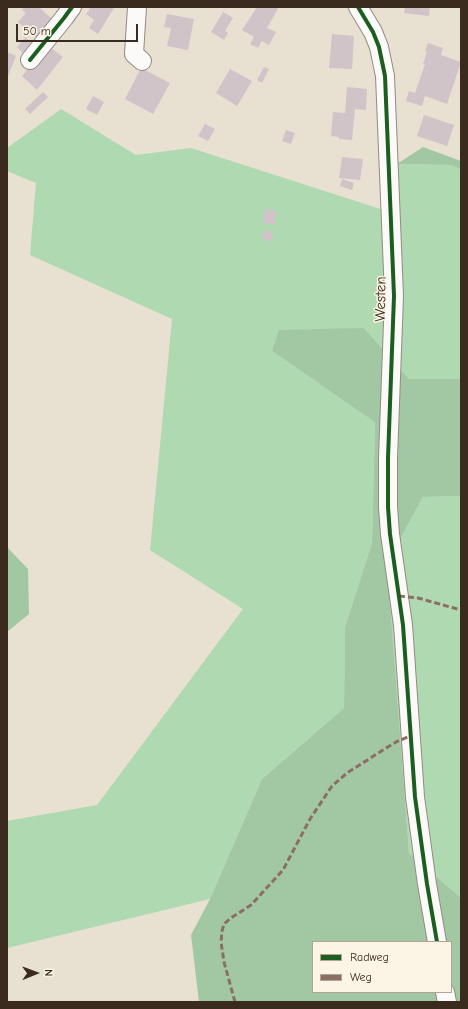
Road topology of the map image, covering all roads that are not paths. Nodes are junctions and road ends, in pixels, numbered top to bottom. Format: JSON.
{"nodes":[{"id":1,"x":72,"y":7,"type":"edge"},
{"id":2,"x":137,"y":7,"type":"edge"},
{"id":3,"x":358,"y":7,"type":"edge"},
{"id":4,"x":30,"y":60,"type":"dead end"},
{"id":5,"x":142,"y":61,"type":"dead end"},
{"id":6,"x":437,"y":941,"type":"edge"}],
"edges":[{"from":1,"to":4,"type":"street"},
{"from":2,"to":5,"type":"street"},
{"from":3,"to":6,"type":"street","name":"Westen"}]}
